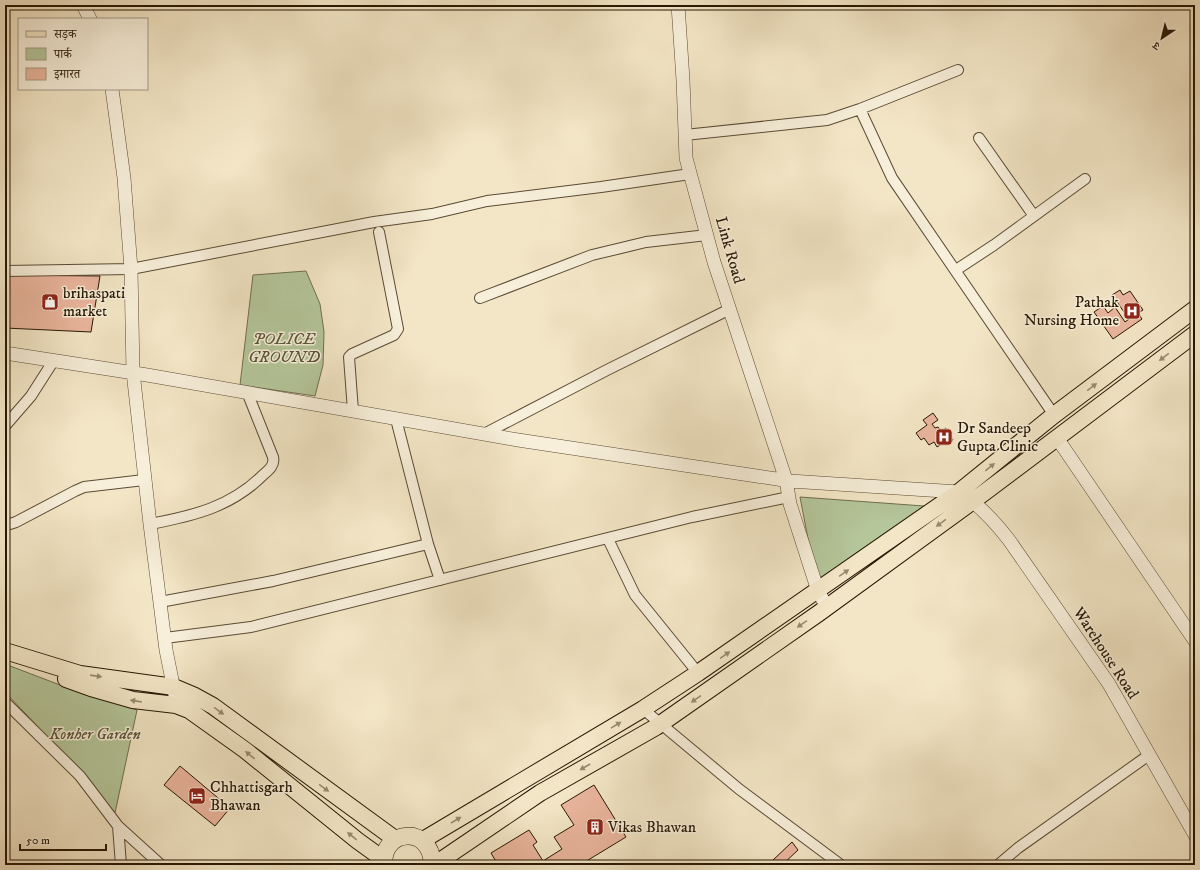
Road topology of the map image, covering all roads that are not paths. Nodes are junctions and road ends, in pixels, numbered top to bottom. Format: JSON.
{"nodes":[{"id":1,"x":83,"y":5,"type":"edge"},
{"id":2,"x":678,"y":5,"type":"edge"},
{"id":3,"x":90,"y":18,"type":"edge"},
{"id":4,"x":958,"y":70,"type":"dead end"},
{"id":5,"x":112,"y":90,"type":"edge"},
{"id":6,"x":860,"y":109,"type":"junction"},
{"id":7,"x":685,"y":135,"type":"junction"},
{"id":8,"x":979,"y":138,"type":"dead end"},
{"id":9,"x":690,"y":174,"type":"junction"},
{"id":10,"x":1085,"y":179,"type":"dead end"},
{"id":11,"x":1034,"y":216,"type":"junction"},
{"id":12,"x":379,"y":232,"type":"dead end"},
{"id":13,"x":707,"y":236,"type":"junction"},
{"id":14,"x":131,"y":269,"type":"junction"},
{"id":15,"x":956,"y":270,"type":"junction"},
{"id":16,"x":5,"y":271,"type":"edge"},
{"id":17,"x":480,"y":298,"type":"dead end"},
{"id":18,"x":730,"y":309,"type":"junction"},
{"id":19,"x":1195,"y":309,"type":"edge"},
{"id":20,"x":1195,"y":334,"type":"edge"},
{"id":21,"x":5,"y":353,"type":"edge"},
{"id":22,"x":54,"y":360,"type":"junction"},
{"id":23,"x":133,"y":372,"type":"junction"},
{"id":24,"x":247,"y":392,"type":"junction"},
{"id":25,"x":353,"y":411,"type":"junction"},
{"id":26,"x":1054,"y":415,"type":"junction"},
{"id":27,"x":396,"y":419,"type":"junction"},
{"id":28,"x":5,"y":426,"type":"edge"},
{"id":29,"x":484,"y":434,"type":"junction"},
{"id":30,"x":1057,"y":438,"type":"junction"},
{"id":31,"x":144,"y":480,"type":"junction"},
{"id":32,"x":786,"y":480,"type":"junction"},
{"id":33,"x":959,"y":492,"type":"junction"},
{"id":34,"x":789,"y":497,"type":"junction"},
{"id":35,"x":973,"y":500,"type":"junction"},
{"id":36,"x":5,"y":524,"type":"edge"},
{"id":37,"x":150,"y":524,"type":"junction"},
{"id":38,"x":608,"y":539,"type":"junction"},
{"id":39,"x":428,"y":544,"type":"junction"},
{"id":40,"x":440,"y":580,"type":"junction"},
{"id":41,"x":821,"y":588,"type":"junction"},
{"id":42,"x":160,"y":602,"type":"junction"},
{"id":43,"x":830,"y":604,"type":"junction"},
{"id":44,"x":165,"y":638,"type":"junction"},
{"id":45,"x":1195,"y":641,"type":"edge"},
{"id":46,"x":5,"y":651,"type":"edge"},
{"id":47,"x":5,"y":656,"type":"edge"},
{"id":48,"x":698,"y":674,"type":"junction"},
{"id":49,"x":174,"y":687,"type":"junction"},
{"id":50,"x":5,"y":702,"type":"edge"},
{"id":51,"x":176,"y":704,"type":"junction"},
{"id":52,"x":643,"y":709,"type":"junction"},
{"id":53,"x":660,"y":724,"type":"junction"},
{"id":54,"x":1149,"y":754,"type":"junction"},
{"id":55,"x":118,"y":826,"type":"junction"},
{"id":56,"x":1195,"y":835,"type":"edge"},
{"id":57,"x":395,"y":840,"type":"junction"},
{"id":58,"x":423,"y":840,"type":"junction"},
{"id":59,"x":383,"y":863,"type":"edge"},
{"id":60,"x":121,"y":865,"type":"edge"},
{"id":61,"x":161,"y":865,"type":"edge"},
{"id":62,"x":433,"y":865,"type":"edge"},
{"id":63,"x":841,"y":865,"type":"edge"},
{"id":64,"x":998,"y":865,"type":"edge"}],
"edges":[{"from":1,"to":3,"type":"street"},
{"from":2,"to":7,"type":"street","name":"Link Road"},
{"from":4,"to":6,"type":"street"},
{"from":5,"to":14,"type":"street"},
{"from":6,"to":7,"type":"street"},
{"from":6,"to":15,"type":"street"},
{"from":7,"to":9,"type":"street","name":"Link Road"},
{"from":8,"to":11,"type":"street"},
{"from":9,"to":13,"type":"street","name":"Link Road"},
{"from":9,"to":14,"type":"street"},
{"from":10,"to":11,"type":"street"},
{"from":11,"to":15,"type":"street"},
{"from":12,"to":25,"type":"street"},
{"from":13,"to":17,"type":"street"},
{"from":13,"to":18,"type":"street","name":"Link Road"},
{"from":14,"to":16,"type":"street"},
{"from":14,"to":23,"type":"street"},
{"from":15,"to":26,"type":"street"},
{"from":18,"to":29,"type":"street"},
{"from":18,"to":32,"type":"street","name":"Link Road"},
{"from":26,"to":19,"type":"main road","one_way":true},
{"from":20,"to":30,"type":"main road","one_way":true},
{"from":21,"to":22,"type":"street"},
{"from":22,"to":23,"type":"street"},
{"from":22,"to":28,"type":"street"},
{"from":23,"to":24,"type":"street"},
{"from":23,"to":31,"type":"street"},
{"from":24,"to":25,"type":"street"},
{"from":24,"to":37,"type":"street"},
{"from":25,"to":27,"type":"street"},
{"from":33,"to":26,"type":"main road","one_way":true},
{"from":27,"to":29,"type":"street"},
{"from":27,"to":39,"type":"street"},
{"from":29,"to":32,"type":"street"},
{"from":30,"to":35,"type":"main road"},
{"from":30,"to":45,"type":"street"},
{"from":31,"to":36,"type":"street"},
{"from":31,"to":37,"type":"street"},
{"from":32,"to":33,"type":"street"},
{"from":32,"to":34,"type":"street","name":"Link Road"},
{"from":33,"to":35,"type":"street","name":"Warehouse Road"},
{"from":41,"to":33,"type":"main road","one_way":true},
{"from":34,"to":38,"type":"street"},
{"from":34,"to":41,"type":"street","name":"Link Road"},
{"from":35,"to":43,"type":"main road","one_way":true},
{"from":35,"to":54,"type":"street","name":"Warehouse Road"},
{"from":37,"to":42,"type":"street"},
{"from":38,"to":40,"type":"street"},
{"from":38,"to":48,"type":"street"},
{"from":39,"to":40,"type":"street"},
{"from":39,"to":42,"type":"street"},
{"from":40,"to":44,"type":"street"},
{"from":41,"to":43,"type":"street","name":"Link Road"},
{"from":48,"to":41,"type":"main road","one_way":true},
{"from":42,"to":44,"type":"street"},
{"from":43,"to":53,"type":"main road","one_way":true},
{"from":44,"to":49,"type":"street"},
{"from":46,"to":49,"type":"main road","one_way":true},
{"from":51,"to":47,"type":"main road","one_way":true},
{"from":48,"to":52,"type":"main road"},
{"from":49,"to":51,"type":"street"},
{"from":49,"to":57,"type":"main road","one_way":true},
{"from":50,"to":55,"type":"street"},
{"from":59,"to":51,"type":"main road","one_way":true},
{"from":52,"to":53,"type":"street"},
{"from":58,"to":52,"type":"main road","one_way":true},
{"from":53,"to":62,"type":"main road","one_way":true},
{"from":53,"to":63,"type":"street"},
{"from":54,"to":56,"type":"street","name":"Warehouse Road"},
{"from":54,"to":64,"type":"street"},
{"from":55,"to":60,"type":"street"},
{"from":55,"to":61,"type":"street"},
{"from":57,"to":58,"type":"highway"},
{"from":57,"to":59,"type":"highway"},
{"from":58,"to":62,"type":"highway"}]}
